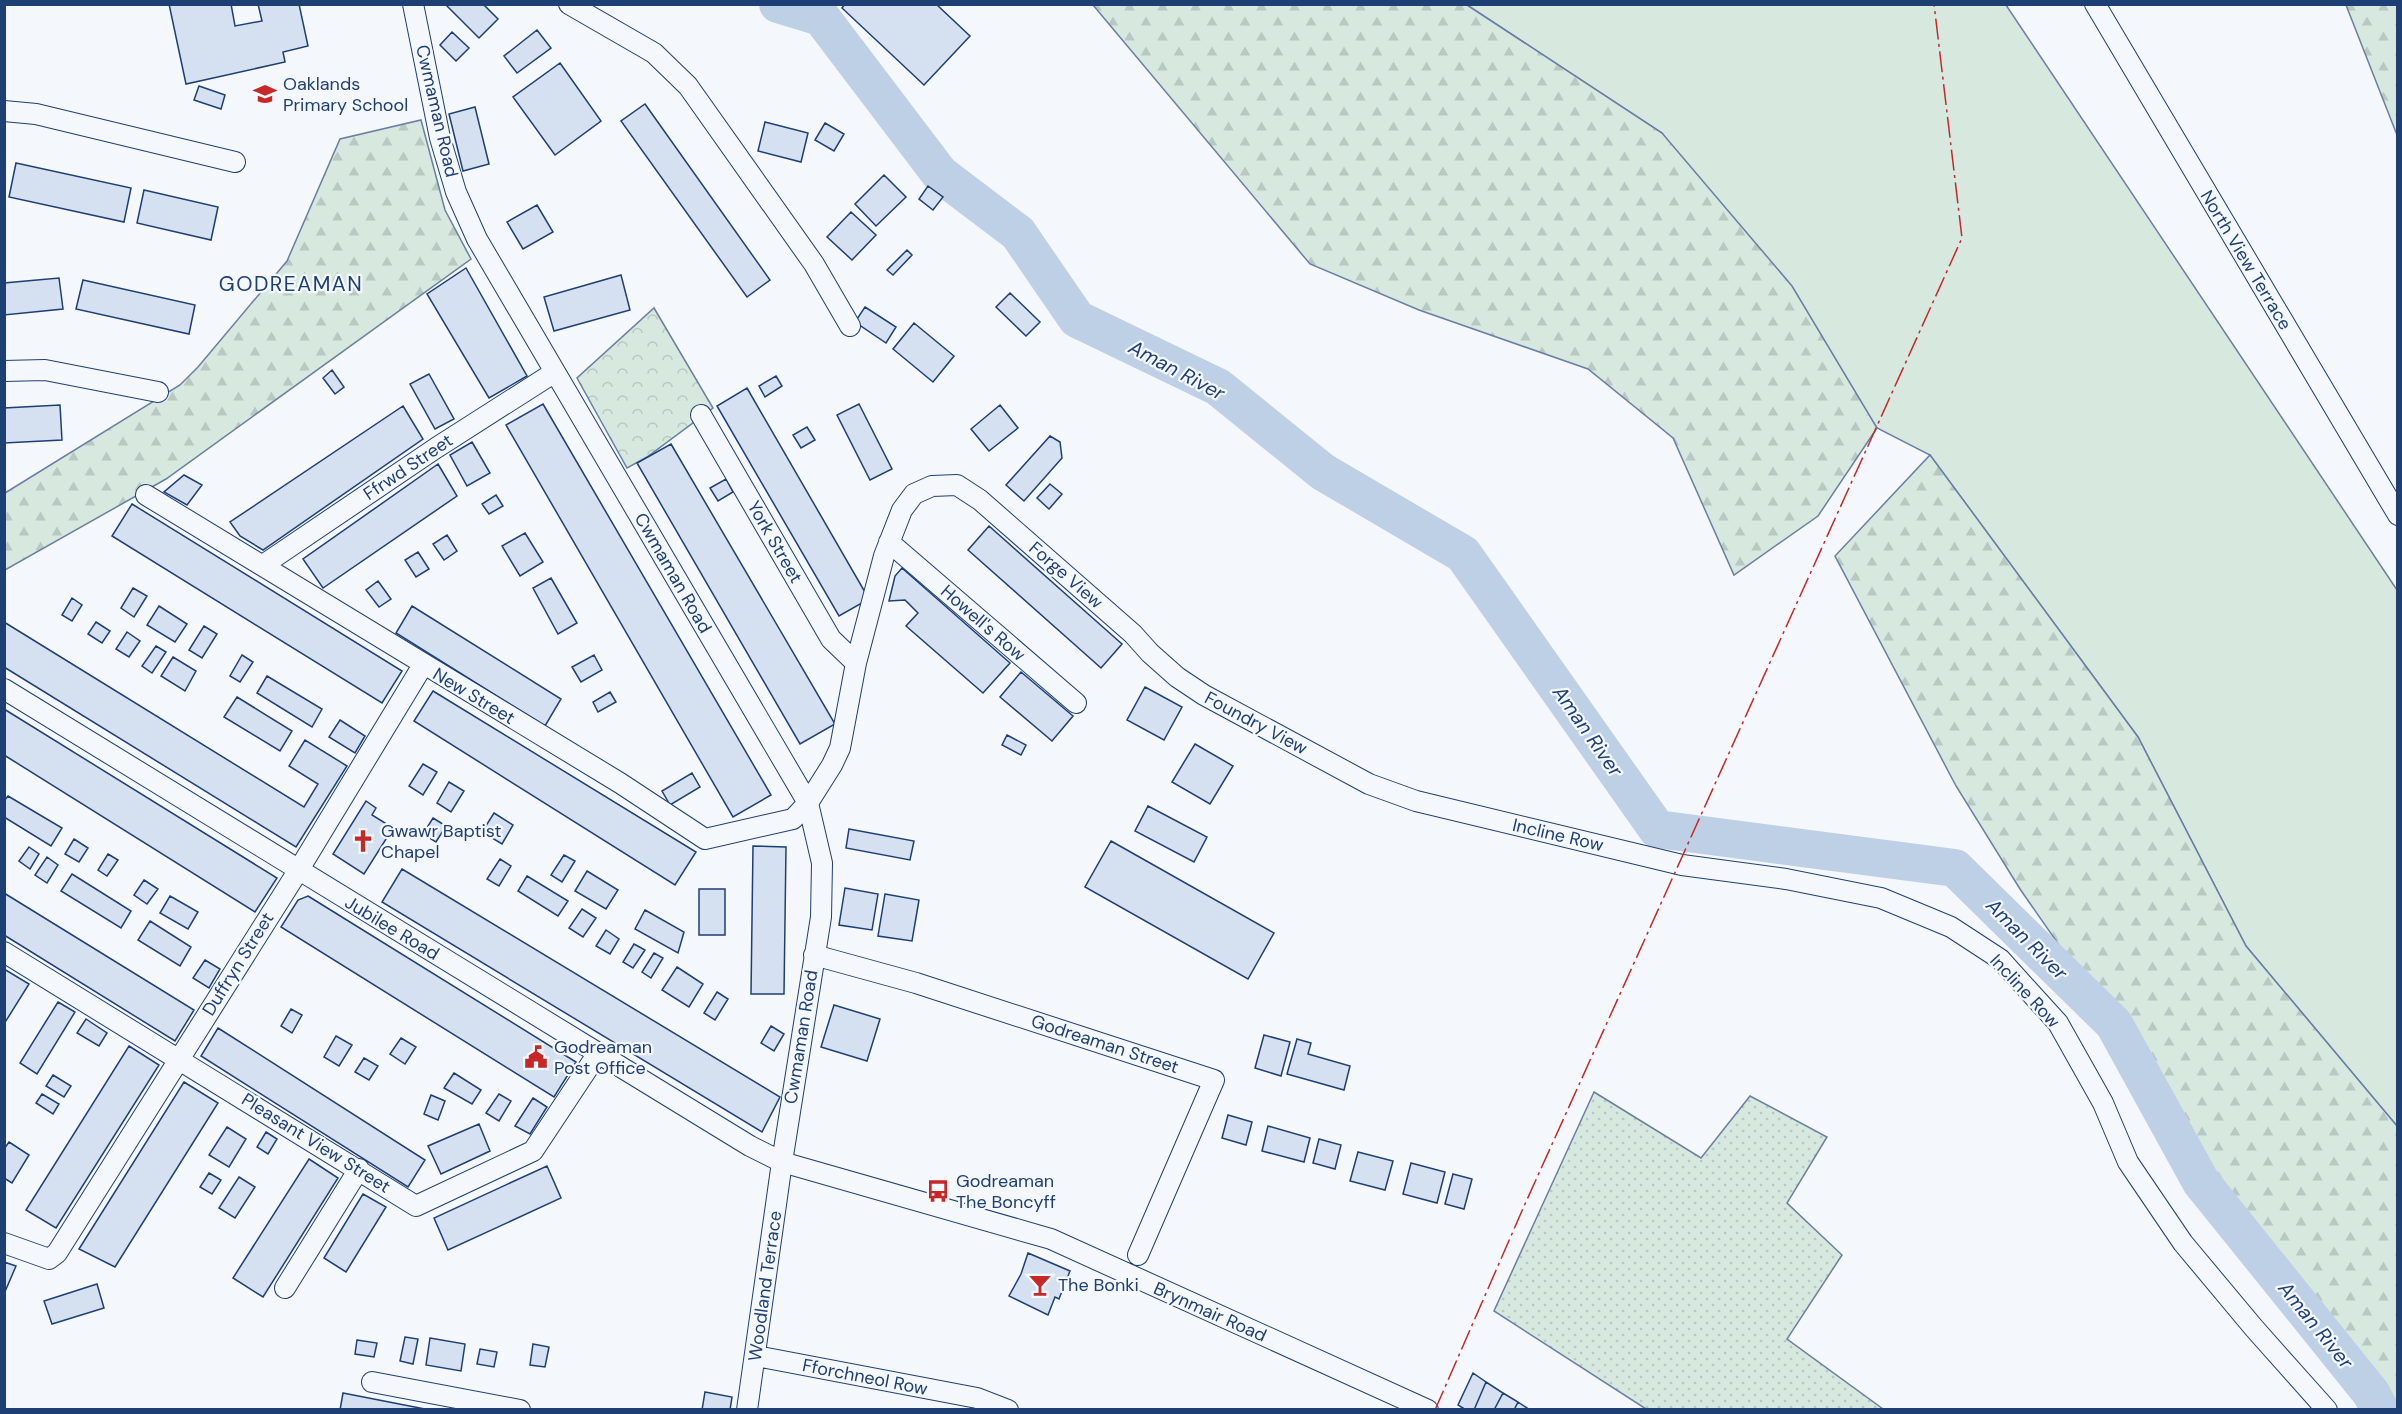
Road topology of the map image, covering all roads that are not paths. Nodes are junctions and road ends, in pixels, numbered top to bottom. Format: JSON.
{"nodes":[{"id":1,"x":413,"y":4,"type":"edge"},
{"id":2,"x":569,"y":4,"type":"edge"},
{"id":3,"x":2095,"y":4,"type":"edge"},
{"id":4,"x":4,"y":111,"type":"edge"},
{"id":5,"x":235,"y":162,"type":"dead end"},
{"id":6,"x":850,"y":326,"type":"dead end"},
{"id":7,"x":4,"y":370,"type":"edge"},
{"id":8,"x":555,"y":372,"type":"junction"},
{"id":9,"x":158,"y":392,"type":"dead end"},
{"id":10,"x":701,"y":415,"type":"dead end"},
{"id":11,"x":146,"y":495,"type":"dead end"},
{"id":12,"x":2397,"y":515,"type":"edge"},
{"id":13,"x":889,"y":542,"type":"junction"},
{"id":14,"x":263,"y":565,"type":"junction"},
{"id":15,"x":1150,"y":653,"type":"joint"},
{"id":16,"x":856,"y":663,"type":"junction"},
{"id":17,"x":423,"y":665,"type":"junction"},
{"id":18,"x":4,"y":689,"type":"edge"},
{"id":19,"x":1076,"y":703,"type":"dead end"},
{"id":20,"x":1369,"y":784,"type":"joint"},
{"id":21,"x":808,"y":803,"type":"junction"},
{"id":22,"x":298,"y":870,"type":"junction"},
{"id":23,"x":4,"y":952,"type":"edge"},
{"id":24,"x":814,"y":955,"type":"junction"},
{"id":25,"x":598,"y":1053,"type":"junction"},
{"id":26,"x":178,"y":1059,"type":"junction"},
{"id":27,"x":782,"y":1162,"type":"junction"},
{"id":28,"x":359,"y":1169,"type":"junction"},
{"id":29,"x":4,"y":1243,"type":"edge"},
{"id":30,"x":1138,"y":1255,"type":"dead end"},
{"id":31,"x":285,"y":1288,"type":"dead end"},
{"id":32,"x":756,"y":1356,"type":"junction"},
{"id":33,"x":372,"y":1382,"type":"dead end"},
{"id":34,"x":520,"y":1410,"type":"edge"},
{"id":35,"x":747,"y":1410,"type":"edge"},
{"id":36,"x":1008,"y":1410,"type":"edge"},
{"id":37,"x":1428,"y":1410,"type":"edge"},
{"id":38,"x":2327,"y":1410,"type":"edge"}],
"edges":[{"from":1,"to":8,"type":"street","name":"Cwmaman Road"},
{"from":2,"to":6,"type":"street"},
{"from":3,"to":12,"type":"street","name":"North View Terrace"},
{"from":4,"to":5,"type":"street"},
{"from":7,"to":9,"type":"street"},
{"from":8,"to":14,"type":"street","name":"Ffrwd Street"},
{"from":8,"to":21,"type":"street","name":"Cwmaman Road"},
{"from":10,"to":16,"type":"street","name":"York Street"},
{"from":11,"to":14,"type":"street","name":"New Street"},
{"from":13,"to":15,"type":"street","name":"Forge View"},
{"from":13,"to":16,"type":"street","name":"New Street"},
{"from":13,"to":19,"type":"street","name":"Howell's Row"},
{"from":14,"to":17,"type":"street","name":"New Street"},
{"from":15,"to":20,"type":"street","name":"Foundry View"},
{"from":16,"to":21,"type":"street","name":"New Street"},
{"from":17,"to":21,"type":"street","name":"New Street"},
{"from":17,"to":22,"type":"street","name":"Duffryn Street"},
{"from":18,"to":22,"type":"street","name":"Jubilee Road"},
{"from":20,"to":38,"type":"street","name":"Incline Row"},
{"from":21,"to":24,"type":"street","name":"Cwmaman Road"},
{"from":22,"to":25,"type":"street","name":"Jubilee Road"},
{"from":22,"to":26,"type":"street","name":"Duffryn Street"},
{"from":23,"to":26,"type":"street","name":"Pleasant View Street"},
{"from":24,"to":27,"type":"street","name":"Cwmaman Road"},
{"from":24,"to":30,"type":"street","name":"Godreaman Street"},
{"from":25,"to":27,"type":"street","name":"Jubilee Road"},
{"from":25,"to":28,"type":"street","name":"Pleasant View Street"},
{"from":26,"to":28,"type":"street","name":"Pleasant View Street"},
{"from":26,"to":29,"type":"street","name":"Duffryn Street"},
{"from":27,"to":32,"type":"street","name":"Woodland Terrace"},
{"from":27,"to":37,"type":"street","name":"Brynmair Road"},
{"from":28,"to":31,"type":"street"},
{"from":32,"to":35,"type":"street","name":"Woodland Terrace"},
{"from":32,"to":36,"type":"street","name":"Fforchneol Row"},
{"from":33,"to":34,"type":"street"}]}
